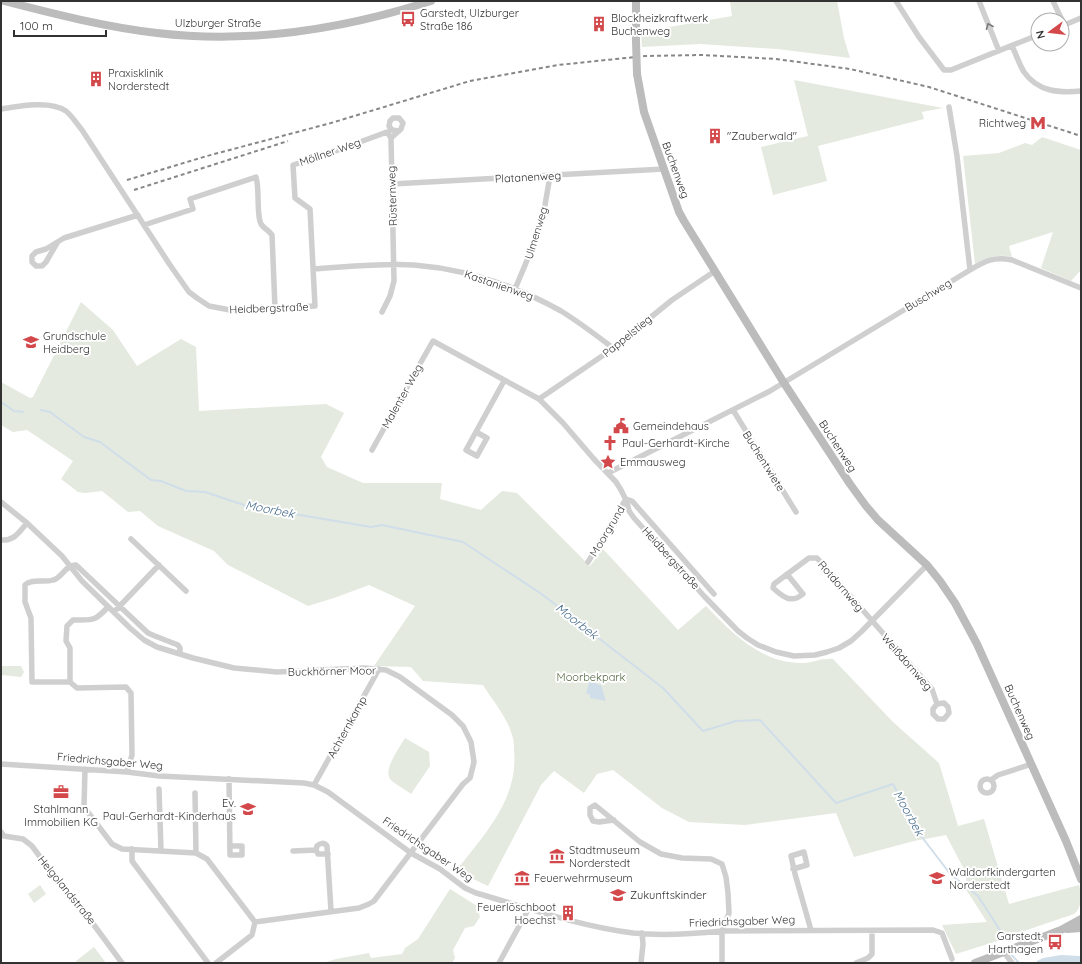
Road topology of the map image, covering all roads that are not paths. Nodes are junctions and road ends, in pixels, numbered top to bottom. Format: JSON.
{"nodes":[{"id":1,"x":4,"y":1,"type":"edge"},
{"id":2,"x":431,"y":1,"type":"edge"},
{"id":3,"x":636,"y":1,"type":"edge"},
{"id":4,"x":896,"y":1,"type":"edge"},
{"id":5,"x":978,"y":1,"type":"edge"},
{"id":6,"x":1053,"y":1,"type":"edge"},
{"id":7,"x":1058,"y":12,"type":"edge"},
{"id":8,"x":1081,"y":18,"type":"edge"},
{"id":9,"x":1070,"y":21,"type":"edge"},
{"id":10,"x":1030,"y":38,"type":"edge"},
{"id":11,"x":1012,"y":46,"type":"junction"},
{"id":12,"x":999,"y":51,"type":"junction"},
{"id":13,"x":1081,"y":91,"type":"edge"},
{"id":14,"x":949,"y":107,"type":"dead end"},
{"id":15,"x":1,"y":109,"type":"edge"},
{"id":16,"x":389,"y":126,"type":"junction"},
{"id":17,"x":399,"y":131,"type":"junction"},
{"id":18,"x":391,"y":138,"type":"junction"},
{"id":19,"x":664,"y":169,"type":"junction"},
{"id":20,"x":550,"y":176,"type":"junction"},
{"id":21,"x":392,"y":184,"type":"junction"},
{"id":22,"x":138,"y":215,"type":"junction"},
{"id":23,"x":144,"y":225,"type":"junction"},
{"id":24,"x":57,"y":243,"type":"junction"},
{"id":25,"x":394,"y":265,"type":"junction"},
{"id":26,"x":313,"y":269,"type":"junction"},
{"id":27,"x":970,"y":270,"type":"junction"},
{"id":28,"x":715,"y":271,"type":"junction"},
{"id":29,"x":1081,"y":288,"type":"edge"},
{"id":30,"x":515,"y":289,"type":"junction"},
{"id":31,"x":315,"y":306,"type":"joint"},
{"id":32,"x":275,"y":308,"type":"junction"},
{"id":33,"x":382,"y":312,"type":"dead end"},
{"id":34,"x":434,"y":341,"type":"joint"},
{"id":35,"x":613,"y":348,"type":"junction"},
{"id":36,"x":504,"y":381,"type":"junction"},
{"id":37,"x":784,"y":383,"type":"junction"},
{"id":38,"x":539,"y":399,"type":"junction"},
{"id":39,"x":733,"y":410,"type":"junction"},
{"id":40,"x":476,"y":432,"type":"dead end"},
{"id":41,"x":372,"y":450,"type":"dead end"},
{"id":42,"x":608,"y":473,"type":"junction"},
{"id":43,"x":626,"y":499,"type":"junction"},
{"id":44,"x":1,"y":502,"type":"edge"},
{"id":45,"x":796,"y":512,"type":"dead end"},
{"id":46,"x":28,"y":523,"type":"junction"},
{"id":47,"x":131,"y":539,"type":"dead end"},
{"id":48,"x":1,"y":540,"type":"edge"},
{"id":49,"x":588,"y":562,"type":"dead end"},
{"id":50,"x":159,"y":565,"type":"junction"},
{"id":51,"x":70,"y":566,"type":"junction"},
{"id":52,"x":927,"y":566,"type":"junction"},
{"id":53,"x":787,"y":574,"type":"junction"},
{"id":54,"x":186,"y":591,"type":"dead end"},
{"id":55,"x":714,"y":594,"type":"dead end"},
{"id":56,"x":120,"y":605,"type":"junction"},
{"id":57,"x":108,"y":606,"type":"junction"},
{"id":58,"x":114,"y":612,"type":"junction"},
{"id":59,"x":872,"y":622,"type":"junction"},
{"id":60,"x":155,"y":636,"type":"junction"},
{"id":61,"x":151,"y":644,"type":"junction"},
{"id":62,"x":180,"y":653,"type":"junction"},
{"id":63,"x":379,"y":669,"type":"junction"},
{"id":64,"x":70,"y":682,"type":"junction"},
{"id":65,"x":937,"y":704,"type":"dead end"},
{"id":66,"x":1,"y":764,"type":"edge"},
{"id":67,"x":1032,"y":764,"type":"junction"},
{"id":68,"x":85,"y":769,"type":"junction"},
{"id":69,"x":127,"y":772,"type":"junction"},
{"id":70,"x":229,"y":780,"type":"junction"},
{"id":71,"x":991,"y":780,"type":"dead end"},
{"id":72,"x":314,"y":785,"type":"junction"},
{"id":73,"x":159,"y":789,"type":"dead end"},
{"id":74,"x":195,"y":793,"type":"dead end"},
{"id":75,"x":614,"y":820,"type":"dead end"},
{"id":76,"x":1,"y":832,"type":"edge"},
{"id":77,"x":230,"y":846,"type":"dead end"},
{"id":78,"x":132,"y":849,"type":"junction"},
{"id":79,"x":316,"y":850,"type":"junction"},
{"id":80,"x":161,"y":851,"type":"junction"},
{"id":81,"x":293,"y":851,"type":"dead end"},
{"id":82,"x":196,"y":853,"type":"junction"},
{"id":83,"x":411,"y":853,"type":"junction"},
{"id":84,"x":328,"y":854,"type":"junction"},
{"id":85,"x":793,"y":869,"type":"dead end"},
{"id":86,"x":1081,"y":879,"type":"edge"},
{"id":87,"x":529,"y":908,"type":"junction"},
{"id":88,"x":331,"y":911,"type":"junction"},
{"id":89,"x":1081,"y":919,"type":"edge"},
{"id":90,"x":255,"y":922,"type":"junction"},
{"id":91,"x":1081,"y":928,"type":"edge"},
{"id":92,"x":811,"y":930,"type":"junction"},
{"id":93,"x":1061,"y":930,"type":"junction"},
{"id":94,"x":722,"y":931,"type":"junction"},
{"id":95,"x":872,"y":931,"type":"junction"},
{"id":96,"x":642,"y":934,"type":"junction"},
{"id":97,"x":1003,"y":951,"type":"junction"},
{"id":98,"x":952,"y":959,"type":"dead end"},
{"id":99,"x":122,"y":963,"type":"edge"},
{"id":100,"x":208,"y":963,"type":"edge"},
{"id":101,"x":216,"y":963,"type":"edge"},
{"id":102,"x":499,"y":963,"type":"edge"},
{"id":103,"x":641,"y":963,"type":"edge"},
{"id":104,"x":722,"y":963,"type":"edge"},
{"id":105,"x":856,"y":963,"type":"edge"},
{"id":106,"x":975,"y":963,"type":"edge"},
{"id":107,"x":1012,"y":963,"type":"edge"}],
"edges":[{"from":1,"to":2,"type":"street","name":"Ulzburger Straße"},
{"from":3,"to":19,"type":"street","name":"Buchenweg","bridge":true},
{"from":4,"to":12,"type":"street"},
{"from":12,"to":5,"type":"street","one_way":true},
{"from":6,"to":7,"type":"street"},
{"from":8,"to":9,"type":"street"},
{"from":10,"to":11,"type":"street"},
{"from":11,"to":12,"type":"street"},
{"from":11,"to":13,"type":"street"},
{"from":14,"to":27,"type":"street"},
{"from":15,"to":22,"type":"street","name":"Heidbergstraße"},
{"from":16,"to":17,"type":"street"},
{"from":16,"to":17,"type":"street"},
{"from":16,"to":18,"type":"street","name":"Rüsternweg"},
{"from":17,"to":18,"type":"street"},
{"from":18,"to":21,"type":"street","name":"Rüsternweg"},
{"from":18,"to":26,"type":"street","name":"Möllner Weg"},
{"from":19,"to":20,"type":"street","name":"Platanenweg"},
{"from":19,"to":28,"type":"street","name":"Buchenweg"},
{"from":20,"to":21,"type":"street","name":"Platanenweg"},
{"from":20,"to":30,"type":"street","name":"Ulmenweg"},
{"from":21,"to":25,"type":"street","name":"Rüsternweg"},
{"from":22,"to":23,"type":"street","name":"Heidbergstraße"},
{"from":22,"to":24,"type":"street"},
{"from":23,"to":32,"type":"street","name":"Heidbergstraße"},
{"from":23,"to":32,"type":"street"},
{"from":24,"to":24,"type":"street"},
{"from":25,"to":26,"type":"street"},
{"from":25,"to":30,"type":"street","name":"Kastanienweg"},
{"from":25,"to":33,"type":"street","name":"Rüsternweg"},
{"from":26,"to":31,"type":"street","name":"Möllner Weg"},
{"from":27,"to":29,"type":"street","name":"Buschweg"},
{"from":27,"to":37,"type":"street","name":"Buschweg"},
{"from":28,"to":35,"type":"street","name":"Pappelstieg"},
{"from":28,"to":37,"type":"street","name":"Buchenweg"},
{"from":30,"to":35,"type":"street","name":"Kastanienweg"},
{"from":31,"to":32,"type":"street","name":"Heidbergstraße"},
{"from":34,"to":36,"type":"street","name":"Heidbergstraße"},
{"from":34,"to":41,"type":"street","name":"Malenter Weg"},
{"from":35,"to":38,"type":"street","name":"Pappelstieg"},
{"from":36,"to":38,"type":"street","name":"Heidbergstraße"},
{"from":36,"to":40,"type":"street"},
{"from":37,"to":39,"type":"street","name":"Buschweg"},
{"from":37,"to":52,"type":"street","name":"Buchenweg"},
{"from":38,"to":42,"type":"street","name":"Heidbergstraße"},
{"from":39,"to":42,"type":"street","name":"Buschweg"},
{"from":39,"to":45,"type":"street","name":"Buchentwiete"},
{"from":42,"to":43,"type":"street","name":"Heidbergstraße"},
{"from":43,"to":49,"type":"street","name":"Moorgrund"},
{"from":43,"to":55,"type":"street"},
{"from":43,"to":59,"type":"street","name":"Heidbergstraße"},
{"from":44,"to":46,"type":"street","name":"Buckhörner Moor"},
{"from":46,"to":48,"type":"street"},
{"from":46,"to":51,"type":"street","name":"Buckhörner Moor"},
{"from":47,"to":50,"type":"street"},
{"from":50,"to":54,"type":"street"},
{"from":50,"to":56,"type":"street"},
{"from":51,"to":56,"type":"street","name":"Buckhörner Moor"},
{"from":51,"to":57,"type":"street","name":"Buckhörner Moor"},
{"from":51,"to":64,"type":"street"},
{"from":52,"to":59,"type":"street","name":"Heidbergstraße"},
{"from":52,"to":67,"type":"street","name":"Buchenweg"},
{"from":53,"to":53,"type":"street","name":"Rotdornweg"},
{"from":53,"to":59,"type":"street","name":"Rotdornweg"},
{"from":56,"to":58,"type":"street"},
{"from":56,"to":60,"type":"street","name":"Buckhörner Moor"},
{"from":57,"to":58,"type":"street","name":"Buckhörner Moor"},
{"from":57,"to":64,"type":"street"},
{"from":58,"to":61,"type":"street","name":"Buckhörner Moor"},
{"from":59,"to":65,"type":"street","name":"Weißdornweg"},
{"from":60,"to":61,"type":"street"},
{"from":60,"to":62,"type":"street","name":"Buckhörner Moor"},
{"from":61,"to":62,"type":"street","name":"Buckhörner Moor"},
{"from":62,"to":63,"type":"street","name":"Buckhörner Moor"},
{"from":63,"to":72,"type":"street","name":"Achternkamp"},
{"from":63,"to":83,"type":"street","name":"Buckhörner Moor"},
{"from":64,"to":69,"type":"street"},
{"from":66,"to":68,"type":"street","name":"Friedrichsgaber Weg"},
{"from":67,"to":71,"type":"street"},
{"from":67,"to":86,"type":"street","name":"Buchenweg"},
{"from":68,"to":69,"type":"street","name":"Friedrichsgaber Weg"},
{"from":68,"to":78,"type":"street"},
{"from":69,"to":70,"type":"street","name":"Friedrichsgaber Weg"},
{"from":70,"to":72,"type":"street","name":"Friedrichsgaber Weg"},
{"from":70,"to":77,"type":"street"},
{"from":72,"to":83,"type":"street","name":"Friedrichsgaber Weg"},
{"from":73,"to":80,"type":"street"},
{"from":74,"to":82,"type":"street"},
{"from":75,"to":94,"type":"street"},
{"from":76,"to":99,"type":"street","name":"Helgolandstraße"},
{"from":78,"to":80,"type":"street"},
{"from":78,"to":100,"type":"street"},
{"from":79,"to":81,"type":"street"},
{"from":79,"to":84,"type":"street"},
{"from":79,"to":84,"type":"street"},
{"from":80,"to":82,"type":"street"},
{"from":82,"to":90,"type":"street"},
{"from":83,"to":87,"type":"street","name":"Friedrichsgaber Weg"},
{"from":83,"to":88,"type":"street","name":"Buckhörner Moor"},
{"from":84,"to":88,"type":"street"},
{"from":85,"to":92,"type":"street"},
{"from":87,"to":96,"type":"street","name":"Friedrichsgaber Weg"},
{"from":87,"to":102,"type":"street"},
{"from":88,"to":90,"type":"street","name":"Buckhörner Moor"},
{"from":89,"to":93,"type":"street"},
{"from":90,"to":101,"type":"street"},
{"from":91,"to":93,"type":"street"},
{"from":92,"to":94,"type":"street","name":"Friedrichsgaber Weg"},
{"from":92,"to":95,"type":"street","name":"Friedrichsgaber Weg"},
{"from":93,"to":97,"type":"street"},
{"from":94,"to":96,"type":"street","name":"Friedrichsgaber Weg"},
{"from":94,"to":104,"type":"street"},
{"from":95,"to":98,"type":"street","name":"Friedrichsgaber Weg"},
{"from":95,"to":105,"type":"street"},
{"from":96,"to":103,"type":"street"},
{"from":97,"to":106,"type":"street"},
{"from":97,"to":107,"type":"street"}]}
